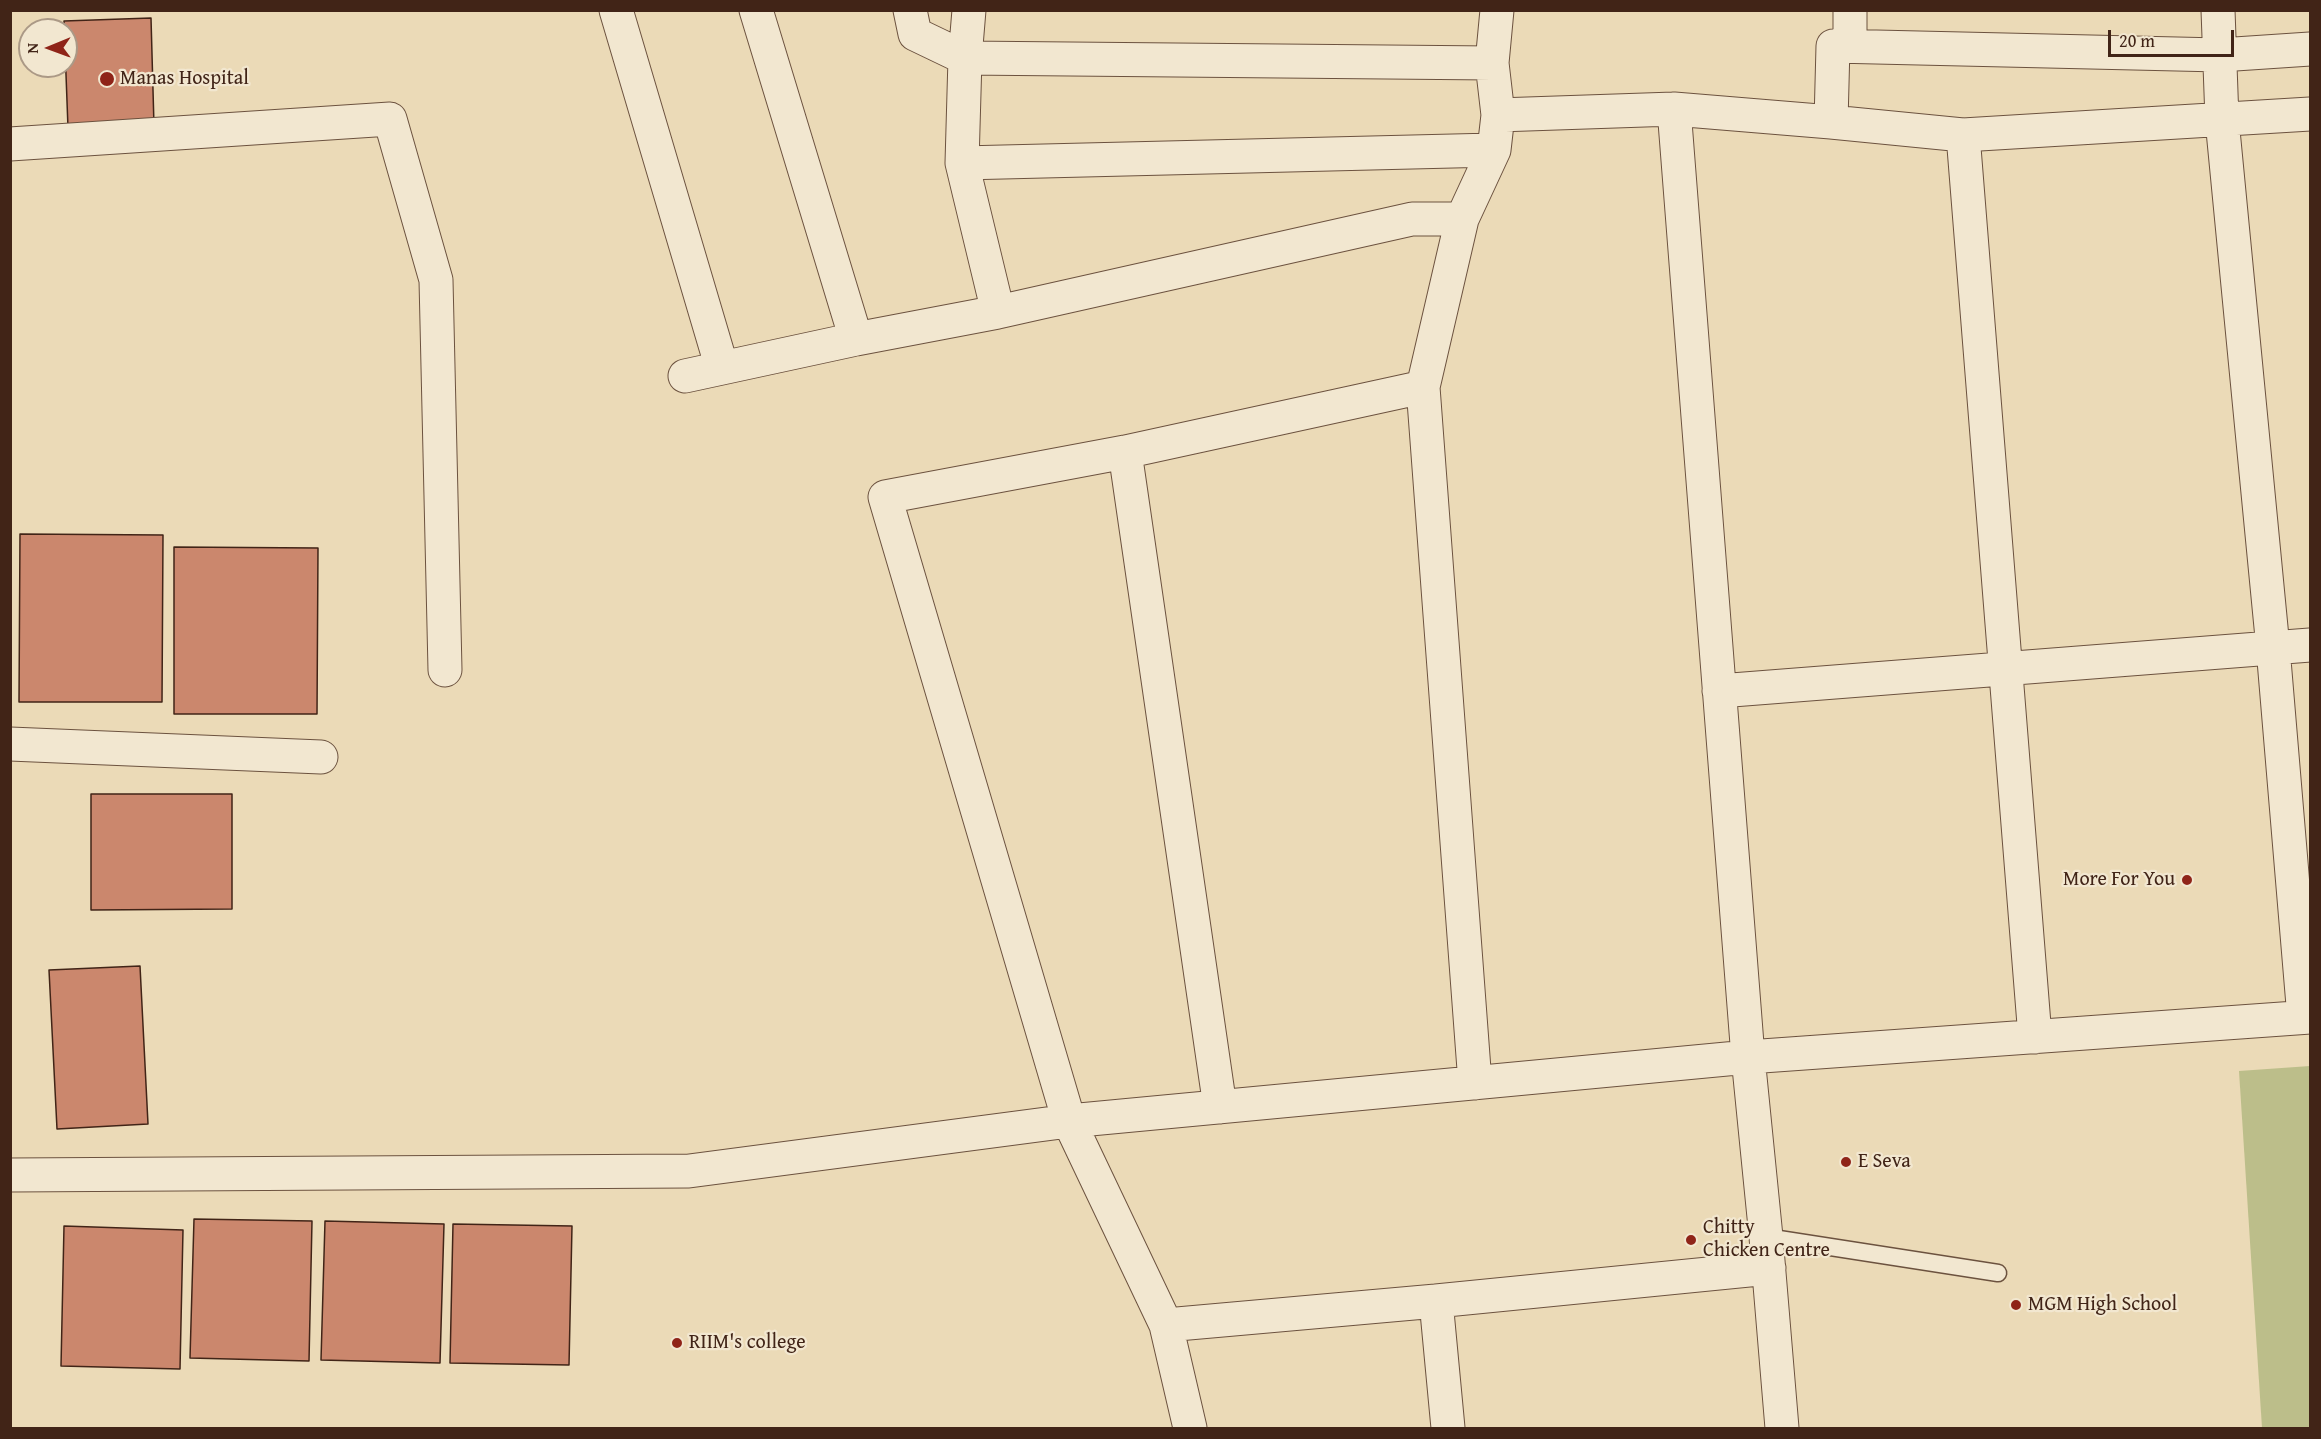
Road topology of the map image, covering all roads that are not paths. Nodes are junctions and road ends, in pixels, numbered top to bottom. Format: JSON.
{"nodes":[{"id":1,"x":616,"y":10,"type":"edge"},
{"id":2,"x":756,"y":10,"type":"edge"},
{"id":3,"x":910,"y":10,"type":"edge"},
{"id":4,"x":969,"y":10,"type":"edge"},
{"id":5,"x":1497,"y":10,"type":"edge"},
{"id":6,"x":1850,"y":10,"type":"edge"},
{"id":7,"x":2218,"y":10,"type":"edge"},
{"id":8,"x":1850,"y":46,"type":"junction"},
{"id":9,"x":2310,"y":49,"type":"edge"},
{"id":10,"x":2220,"y":55,"type":"junction"},
{"id":11,"x":965,"y":58,"type":"junction"},
{"id":12,"x":1492,"y":63,"type":"junction"},
{"id":13,"x":1674,"y":109,"type":"junction"},
{"id":14,"x":2310,"y":114,"type":"edge"},
{"id":15,"x":1498,"y":115,"type":"junction"},
{"id":16,"x":2222,"y":120,"type":"junction"},
{"id":17,"x":1831,"y":122,"type":"junction"},
{"id":18,"x":1963,"y":135,"type":"junction"},
{"id":19,"x":10,"y":144,"type":"edge"},
{"id":20,"x":1494,"y":150,"type":"junction"},
{"id":21,"x":962,"y":163,"type":"junction"},
{"id":22,"x":1462,"y":219,"type":"junction"},
{"id":23,"x":998,"y":312,"type":"junction"},
{"id":24,"x":856,"y":339,"type":"junction"},
{"id":25,"x":722,"y":368,"type":"junction"},
{"id":26,"x":685,"y":376,"type":"dead end"},
{"id":27,"x":1423,"y":387,"type":"junction"},
{"id":28,"x":1125,"y":452,"type":"junction"},
{"id":29,"x":2310,"y":645,"type":"edge"},
{"id":30,"x":2273,"y":648,"type":"junction"},
{"id":31,"x":2006,"y":669,"type":"junction"},
{"id":32,"x":445,"y":670,"type":"dead end"},
{"id":33,"x":1719,"y":691,"type":"junction"},
{"id":34,"x":10,"y":744,"type":"edge"},
{"id":35,"x":321,"y":757,"type":"dead end"},
{"id":36,"x":2307,"y":1017,"type":"edge"},
{"id":37,"x":2035,"y":1037,"type":"junction"},
{"id":38,"x":1748,"y":1058,"type":"junction"},
{"id":39,"x":1475,"y":1083,"type":"junction"},
{"id":40,"x":1220,"y":1107,"type":"junction"},
{"id":41,"x":1069,"y":1121,"type":"junction"},
{"id":42,"x":10,"y":1175,"type":"edge"},
{"id":43,"x":1767,"y":1252,"type":"junction"},
{"id":44,"x":1998,"y":1273,"type":"dead end"},
{"id":45,"x":1436,"y":1301,"type":"junction"},
{"id":46,"x":1166,"y":1325,"type":"junction"},
{"id":47,"x":1190,"y":1428,"type":"edge"},
{"id":48,"x":1448,"y":1428,"type":"edge"},
{"id":49,"x":1782,"y":1428,"type":"edge"}],
"edges":[{"from":1,"to":25,"type":"street"},
{"from":2,"to":24,"type":"street"},
{"from":3,"to":11,"type":"street"},
{"from":4,"to":11,"type":"street"},
{"from":5,"to":12,"type":"street"},
{"from":6,"to":8,"type":"street"},
{"from":7,"to":10,"type":"street"},
{"from":8,"to":10,"type":"street"},
{"from":8,"to":17,"type":"street"},
{"from":9,"to":10,"type":"street"},
{"from":10,"to":16,"type":"street"},
{"from":11,"to":12,"type":"street"},
{"from":11,"to":21,"type":"street"},
{"from":12,"to":15,"type":"street"},
{"from":13,"to":15,"type":"street"},
{"from":13,"to":17,"type":"street"},
{"from":13,"to":33,"type":"street"},
{"from":14,"to":16,"type":"street"},
{"from":15,"to":20,"type":"street"},
{"from":16,"to":18,"type":"street"},
{"from":16,"to":30,"type":"street"},
{"from":17,"to":18,"type":"street"},
{"from":18,"to":31,"type":"street"},
{"from":19,"to":32,"type":"street"},
{"from":20,"to":21,"type":"street"},
{"from":20,"to":22,"type":"street"},
{"from":21,"to":23,"type":"street"},
{"from":22,"to":23,"type":"street"},
{"from":22,"to":27,"type":"street"},
{"from":23,"to":24,"type":"street"},
{"from":24,"to":25,"type":"street"},
{"from":25,"to":26,"type":"street"},
{"from":27,"to":28,"type":"street"},
{"from":27,"to":39,"type":"street"},
{"from":28,"to":40,"type":"street"},
{"from":28,"to":41,"type":"street"},
{"from":29,"to":30,"type":"street"},
{"from":30,"to":31,"type":"street"},
{"from":30,"to":36,"type":"street"},
{"from":31,"to":33,"type":"street"},
{"from":31,"to":37,"type":"street"},
{"from":33,"to":38,"type":"street"},
{"from":34,"to":35,"type":"street"},
{"from":36,"to":37,"type":"street"},
{"from":37,"to":38,"type":"street"},
{"from":38,"to":39,"type":"street"},
{"from":38,"to":43,"type":"street"},
{"from":39,"to":40,"type":"street"},
{"from":40,"to":41,"type":"street"},
{"from":41,"to":42,"type":"street"},
{"from":41,"to":46,"type":"street"},
{"from":43,"to":44,"type":"lane"},
{"from":43,"to":45,"type":"street"},
{"from":43,"to":49,"type":"street"},
{"from":45,"to":46,"type":"street"},
{"from":45,"to":48,"type":"street"},
{"from":46,"to":47,"type":"street"}]}
